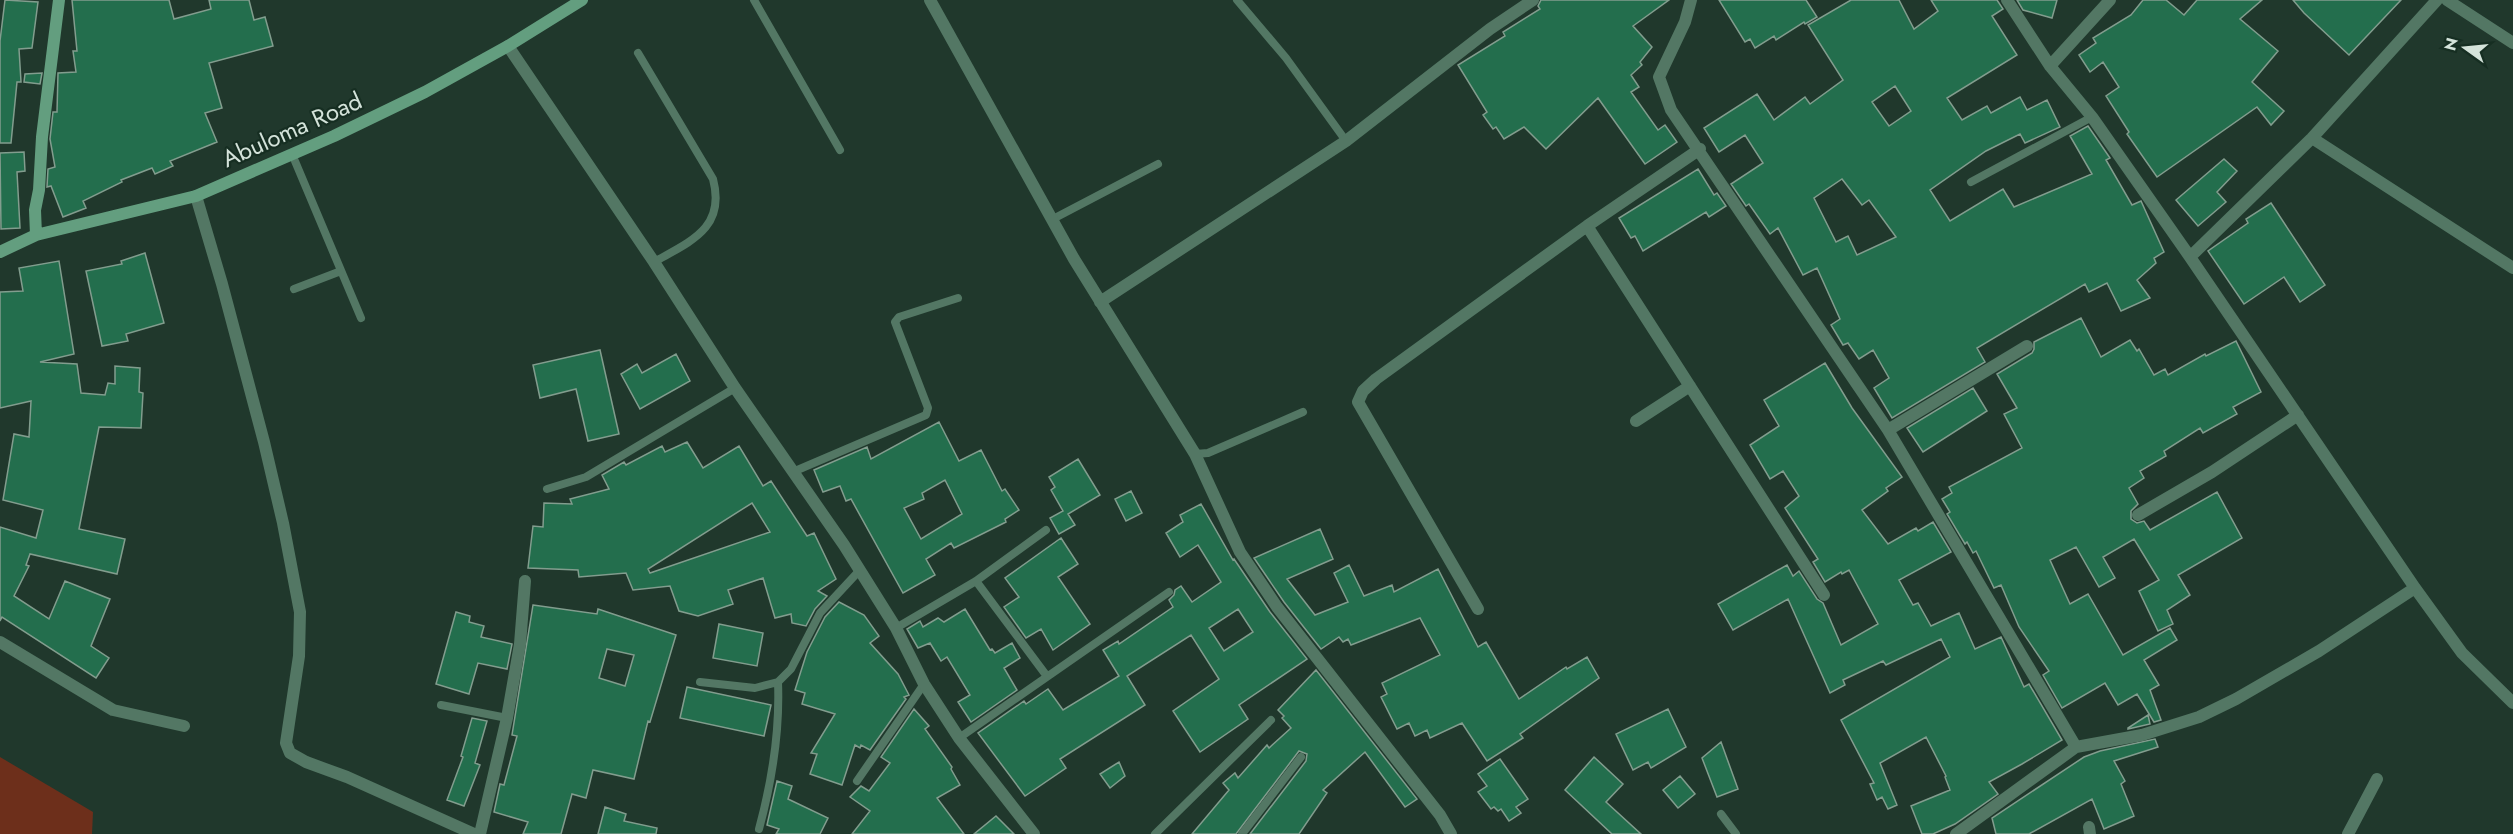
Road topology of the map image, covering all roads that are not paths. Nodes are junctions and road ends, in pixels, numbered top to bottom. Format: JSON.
{"nodes":[{"id":1,"x":59,"y":0,"type":"edge"},
{"id":2,"x":582,"y":0,"type":"edge"},
{"id":3,"x":754,"y":0,"type":"edge"},
{"id":4,"x":930,"y":0,"type":"edge"},
{"id":5,"x":1237,"y":0,"type":"edge"},
{"id":6,"x":1533,"y":0,"type":"edge"},
{"id":7,"x":2007,"y":0,"type":"edge"},
{"id":8,"x":2110,"y":0,"type":"edge"},
{"id":9,"x":2437,"y":0,"type":"edge"},
{"id":10,"x":2447,"y":0,"type":"edge"},
{"id":11,"x":1694,"y":1,"type":"edge"},
{"id":12,"x":2513,"y":43,"type":"edge"},
{"id":13,"x":508,"y":46,"type":"junction"},
{"id":14,"x":638,"y":53,"type":"dead end"},
{"id":15,"x":2050,"y":66,"type":"junction"},
{"id":16,"x":2092,"y":117,"type":"junction"},
{"id":17,"x":2312,"y":138,"type":"junction"},
{"id":18,"x":1346,"y":141,"type":"junction"},
{"id":19,"x":1700,"y":149,"type":"junction"},
{"id":20,"x":840,"y":150,"type":"dead end"},
{"id":21,"x":292,"y":154,"type":"junction"},
{"id":22,"x":1158,"y":164,"type":"dead end"},
{"id":23,"x":1971,"y":182,"type":"dead end"},
{"id":24,"x":196,"y":196,"type":"junction"},
{"id":25,"x":1051,"y":220,"type":"junction"},
{"id":26,"x":1587,"y":226,"type":"junction"},
{"id":27,"x":36,"y":235,"type":"junction"},
{"id":28,"x":0,"y":252,"type":"edge"},
{"id":29,"x":2190,"y":257,"type":"junction"},
{"id":30,"x":654,"y":262,"type":"junction"},
{"id":31,"x":2513,"y":268,"type":"edge"},
{"id":32,"x":341,"y":271,"type":"junction"},
{"id":33,"x":294,"y":289,"type":"dead end"},
{"id":34,"x":958,"y":298,"type":"dead end"},
{"id":35,"x":1100,"y":302,"type":"junction"},
{"id":36,"x":361,"y":318,"type":"dead end"},
{"id":37,"x":2027,"y":346,"type":"dead end"},
{"id":38,"x":1690,"y":386,"type":"junction"},
{"id":39,"x":735,"y":388,"type":"junction"},
{"id":40,"x":1303,"y":412,"type":"dead end"},
{"id":41,"x":2298,"y":415,"type":"junction"},
{"id":42,"x":1636,"y":421,"type":"dead end"},
{"id":43,"x":1888,"y":430,"type":"junction"},
{"id":44,"x":1195,"y":454,"type":"junction"},
{"id":45,"x":795,"y":471,"type":"junction"},
{"id":46,"x":547,"y":489,"type":"dead end"},
{"id":47,"x":2138,"y":515,"type":"dead end"},
{"id":48,"x":1046,"y":530,"type":"dead end"},
{"id":49,"x":859,"y":571,"type":"junction"},
{"id":50,"x":525,"y":581,"type":"dead end"},
{"id":51,"x":976,"y":581,"type":"junction"},
{"id":52,"x":2415,"y":588,"type":"junction"},
{"id":53,"x":1169,"y":592,"type":"dead end"},
{"id":54,"x":1824,"y":595,"type":"dead end"},
{"id":55,"x":1478,"y":609,"type":"dead end"},
{"id":56,"x":896,"y":628,"type":"junction"},
{"id":57,"x":0,"y":642,"type":"edge"},
{"id":58,"x":1046,"y":675,"type":"junction"},
{"id":59,"x":700,"y":681,"type":"dead end"},
{"id":60,"x":778,"y":682,"type":"junction"},
{"id":61,"x":924,"y":684,"type":"junction"},
{"id":62,"x":2513,"y":703,"type":"edge"},
{"id":63,"x":441,"y":705,"type":"dead end"},
{"id":64,"x":507,"y":717,"type":"junction"},
{"id":65,"x":1271,"y":720,"type":"dead end"},
{"id":66,"x":184,"y":726,"type":"dead end"},
{"id":67,"x":959,"y":738,"type":"junction"},
{"id":68,"x":2076,"y":747,"type":"junction"},
{"id":69,"x":1302,"y":757,"type":"dead end"},
{"id":70,"x":2377,"y":779,"type":"dead end"},
{"id":71,"x":857,"y":781,"type":"dead end"},
{"id":72,"x":1722,"y":814,"type":"dead end"},
{"id":73,"x":759,"y":829,"type":"dead end"},
{"id":74,"x":474,"y":834,"type":"edge"},
{"id":75,"x":480,"y":834,"type":"edge"},
{"id":76,"x":1034,"y":834,"type":"edge"},
{"id":77,"x":1155,"y":834,"type":"edge"},
{"id":78,"x":1242,"y":834,"type":"edge"},
{"id":79,"x":1451,"y":834,"type":"edge"},
{"id":80,"x":1736,"y":834,"type":"edge"},
{"id":81,"x":1956,"y":834,"type":"edge"},
{"id":82,"x":2348,"y":834,"type":"edge"}],
"edges":[{"from":1,"to":27,"type":"street"},
{"from":2,"to":13,"type":"street","name":"Abuloma Road"},
{"from":3,"to":20,"type":"lane"},
{"from":4,"to":25,"type":"street"},
{"from":5,"to":18,"type":"lane"},
{"from":6,"to":18,"type":"street"},
{"from":7,"to":15,"type":"street"},
{"from":8,"to":15,"type":"street"},
{"from":9,"to":17,"type":"street"},
{"from":10,"to":12,"type":"street"},
{"from":11,"to":19,"type":"street"},
{"from":13,"to":21,"type":"street","name":"Abuloma Road"},
{"from":13,"to":30,"type":"street"},
{"from":14,"to":30,"type":"lane"},
{"from":15,"to":16,"type":"street"},
{"from":16,"to":23,"type":"lane"},
{"from":16,"to":29,"type":"street"},
{"from":17,"to":29,"type":"street"},
{"from":17,"to":31,"type":"street"},
{"from":18,"to":35,"type":"street"},
{"from":19,"to":26,"type":"street"},
{"from":19,"to":43,"type":"street"},
{"from":21,"to":24,"type":"street","name":"Abuloma Road"},
{"from":21,"to":32,"type":"lane"},
{"from":22,"to":25,"type":"lane"},
{"from":24,"to":27,"type":"street","name":"Abuloma Road"},
{"from":24,"to":74,"type":"street"},
{"from":25,"to":35,"type":"street"},
{"from":26,"to":38,"type":"street"},
{"from":26,"to":55,"type":"street"},
{"from":27,"to":28,"type":"street","name":"Abuloma Road"},
{"from":29,"to":41,"type":"street"},
{"from":30,"to":39,"type":"street"},
{"from":32,"to":33,"type":"lane"},
{"from":32,"to":36,"type":"lane"},
{"from":34,"to":45,"type":"lane"},
{"from":35,"to":44,"type":"street"},
{"from":37,"to":43,"type":"street"},
{"from":38,"to":42,"type":"street"},
{"from":38,"to":54,"type":"street"},
{"from":39,"to":45,"type":"street"},
{"from":39,"to":46,"type":"lane"},
{"from":40,"to":44,"type":"lane"},
{"from":41,"to":47,"type":"street"},
{"from":41,"to":52,"type":"street"},
{"from":43,"to":68,"type":"street"},
{"from":44,"to":79,"type":"street"},
{"from":45,"to":49,"type":"street"},
{"from":48,"to":51,"type":"lane"},
{"from":49,"to":56,"type":"street"},
{"from":49,"to":60,"type":"lane"},
{"from":50,"to":64,"type":"street"},
{"from":51,"to":56,"type":"lane"},
{"from":51,"to":58,"type":"lane"},
{"from":52,"to":62,"type":"street"},
{"from":52,"to":68,"type":"street"},
{"from":53,"to":58,"type":"lane"},
{"from":56,"to":61,"type":"street"},
{"from":57,"to":66,"type":"street"},
{"from":58,"to":67,"type":"lane"},
{"from":59,"to":60,"type":"lane"},
{"from":60,"to":73,"type":"lane"},
{"from":61,"to":67,"type":"street"},
{"from":61,"to":71,"type":"lane"},
{"from":63,"to":64,"type":"lane"},
{"from":64,"to":75,"type":"street"},
{"from":65,"to":77,"type":"lane"},
{"from":67,"to":76,"type":"street"},
{"from":68,"to":81,"type":"street"},
{"from":69,"to":78,"type":"lane"},
{"from":70,"to":82,"type":"street"},
{"from":72,"to":80,"type":"lane"}]}
